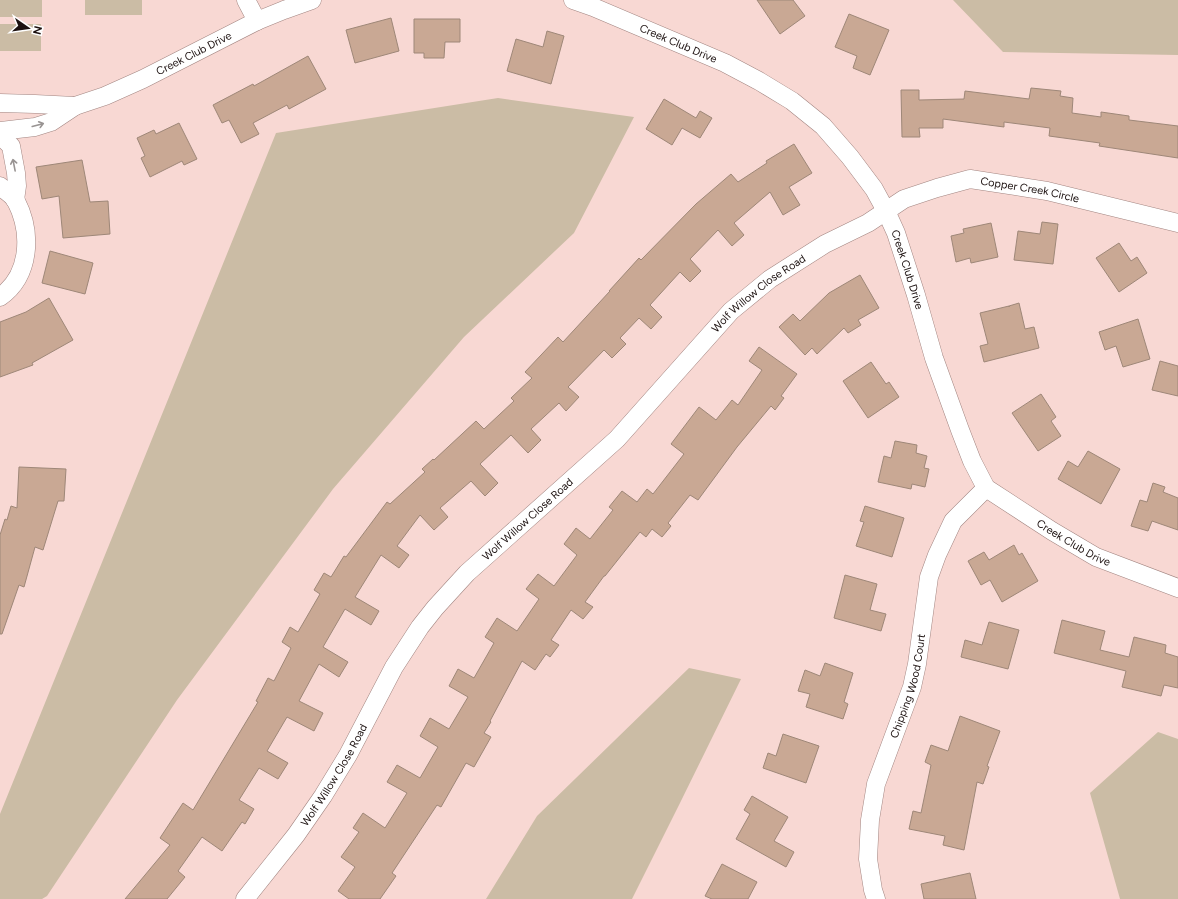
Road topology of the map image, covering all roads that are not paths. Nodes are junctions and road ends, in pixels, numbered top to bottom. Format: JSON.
{"nodes":[{"id":1,"x":246,"y":0,"type":"edge"},
{"id":2,"x":312,"y":0,"type":"edge"},
{"id":3,"x":573,"y":0,"type":"edge"},
{"id":4,"x":257,"y":21,"type":"junction"},
{"id":5,"x":0,"y":104,"type":"edge"},
{"id":6,"x":75,"y":106,"type":"junction"},
{"id":7,"x":0,"y":131,"type":"edge"},
{"id":8,"x":0,"y":134,"type":"edge"},
{"id":9,"x":0,"y":186,"type":"edge"},
{"id":10,"x":15,"y":200,"type":"junction"},
{"id":11,"x":886,"y":211,"type":"junction"},
{"id":12,"x":1178,"y":223,"type":"edge"},
{"id":13,"x":0,"y":297,"type":"edge"},
{"id":14,"x":986,"y":488,"type":"junction"},
{"id":15,"x":1178,"y":588,"type":"edge"},
{"id":16,"x":245,"y":899,"type":"edge"},
{"id":17,"x":876,"y":899,"type":"edge"}],
"edges":[{"from":1,"to":4,"type":"street"},
{"from":2,"to":4,"type":"street","name":"Creek Club Drive"},
{"from":3,"to":11,"type":"street","name":"Creek Club Drive"},
{"from":4,"to":6,"type":"street","name":"Creek Club Drive"},
{"from":5,"to":6,"type":"street","name":"Creek Club Drive"},
{"from":7,"to":6,"type":"street","name":"Creek Club Drive","one_way":true},
{"from":10,"to":8,"type":"street","one_way":true},
{"from":9,"to":10,"type":"street"},
{"from":10,"to":13,"type":"street"},
{"from":11,"to":12,"type":"street","name":"Copper Creek Circle"},
{"from":11,"to":14,"type":"street","name":"Creek Club Drive"},
{"from":11,"to":16,"type":"street","name":"Wolf Willow Close Road"},
{"from":14,"to":15,"type":"street","name":"Creek Club Drive"},
{"from":14,"to":17,"type":"street","name":"Chipping Wood Court"}]}
